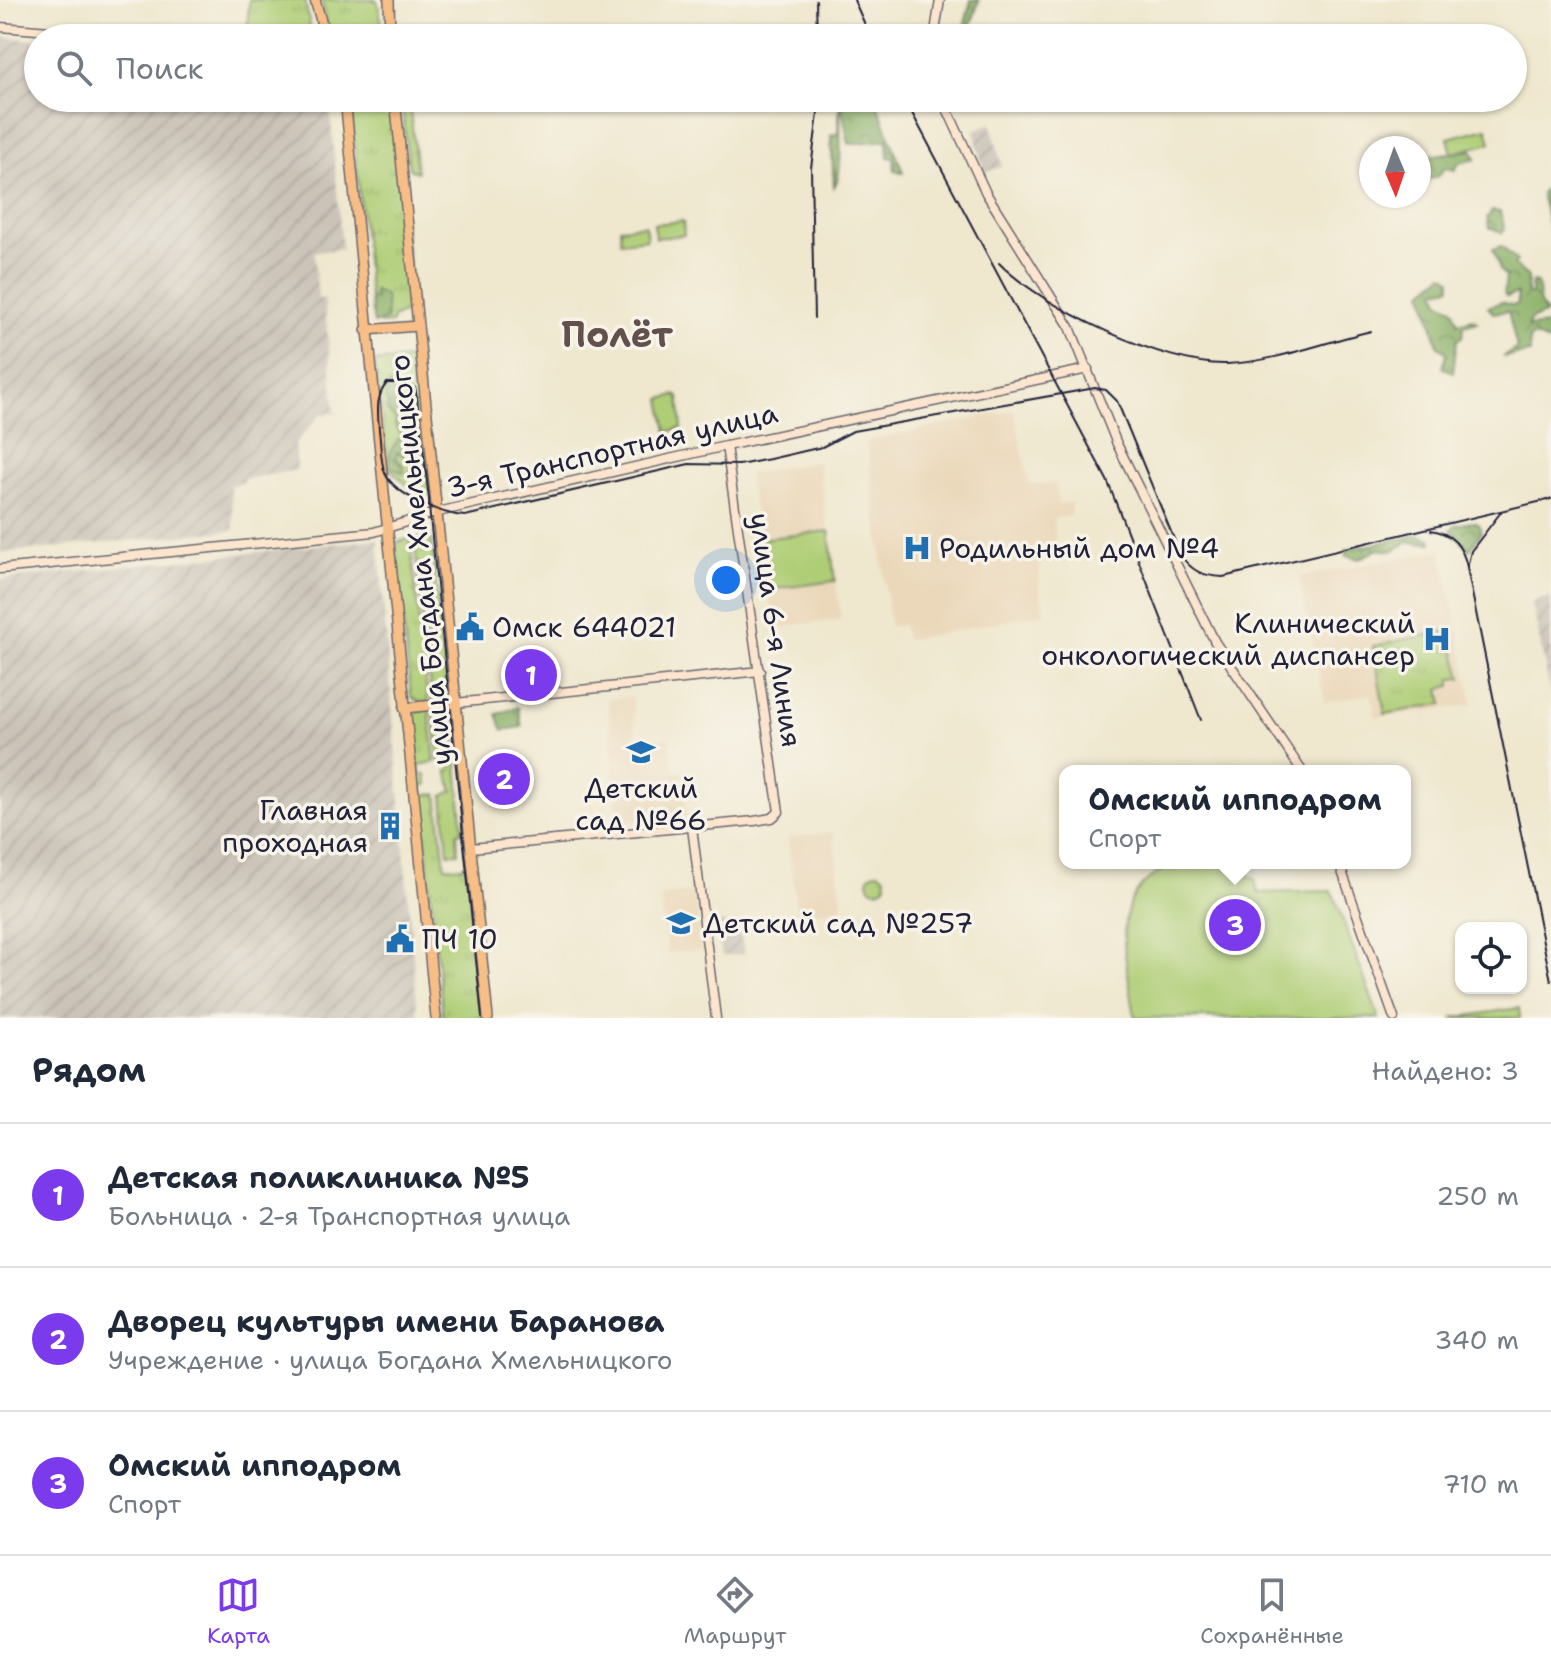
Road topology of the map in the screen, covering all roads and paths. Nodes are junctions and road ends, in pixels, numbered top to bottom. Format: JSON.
{"nodes":[{"id":1,"x":315,"y":0,"type":"edge"},
{"id":2,"x":389,"y":0,"type":"edge"},
{"id":3,"x":940,"y":0,"type":"edge"},
{"id":4,"x":320,"y":24,"type":"edge"},
{"id":5,"x":390,"y":24,"type":"edge"},
{"id":6,"x":936,"y":24,"type":"edge"},
{"id":7,"x":0,"y":27,"type":"edge"},
{"id":8,"x":24,"y":29,"type":"edge"},
{"id":9,"x":346,"y":112,"type":"edge"},
{"id":10,"x":396,"y":112,"type":"edge"},
{"id":11,"x":948,"y":112,"type":"edge"},
{"id":12,"x":418,"y":326,"type":"junction"},
{"id":13,"x":366,"y":330,"type":"junction"},
{"id":14,"x":1088,"y":369,"type":"junction"},
{"id":15,"x":726,"y":446,"type":"junction"},
{"id":16,"x":438,"y":512,"type":"junction"},
{"id":17,"x":385,"y":529,"type":"junction"},
{"id":18,"x":0,"y":569,"type":"edge"},
{"id":19,"x":760,"y":671,"type":"junction"},
{"id":20,"x":456,"y":703,"type":"junction"},
{"id":21,"x":404,"y":708,"type":"junction"},
{"id":22,"x":1298,"y":765,"type":"edge"},
{"id":23,"x":692,"y":827,"type":"junction"},
{"id":24,"x":471,"y":848,"type":"junction"},
{"id":25,"x":1341,"y":869,"type":"edge"},
{"id":26,"x":436,"y":1018,"type":"edge"},
{"id":27,"x":488,"y":1018,"type":"edge"},
{"id":28,"x":716,"y":1018,"type":"edge"},
{"id":29,"x":1394,"y":1018,"type":"edge"}],
"edges":[{"from":1,"to":4,"type":"main road"},
{"from":2,"to":5,"type":"main road"},
{"from":3,"to":6,"type":"main road"},
{"from":7,"to":8,"type":"main road"},
{"from":9,"to":13,"type":"main road","name":"улица Богдана Хмельницкого"},
{"from":10,"to":12,"type":"main road","name":"улица Богдана Хмельницкого"},
{"from":11,"to":14,"type":"main road"},
{"from":12,"to":13,"type":"main road"},
{"from":12,"to":16,"type":"main road","name":"улица Богдана Хмельницкого"},
{"from":13,"to":17,"type":"main road","name":"улица Богдана Хмельницкого"},
{"from":14,"to":15,"type":"main road","name":"3-я Транспортная улица"},
{"from":14,"to":22,"type":"main road"},
{"from":15,"to":16,"type":"main road","name":"3-я Транспортная улица"},
{"from":15,"to":19,"type":"main road","name":"улица 6-я Линия"},
{"from":16,"to":17,"type":"main road","name":"3-я Транспортная улица"},
{"from":16,"to":20,"type":"main road","name":"улица Богдана Хмельницкого"},
{"from":17,"to":18,"type":"main road","name":"3-я Транспортная улица"},
{"from":17,"to":21,"type":"main road","name":"улица Богдана Хмельницкого"},
{"from":19,"to":20,"type":"main road"},
{"from":19,"to":23,"type":"main road","name":"улица 6-я Линия"},
{"from":20,"to":21,"type":"main road"},
{"from":20,"to":24,"type":"main road","name":"улица Богдана Хмельницкого"},
{"from":21,"to":26,"type":"main road","name":"улица Богдана Хмельницкого"},
{"from":23,"to":24,"type":"main road"},
{"from":23,"to":28,"type":"main road"},
{"from":24,"to":27,"type":"main road","name":"улица Богдана Хмельницкого"},
{"from":25,"to":29,"type":"main road"}]}
